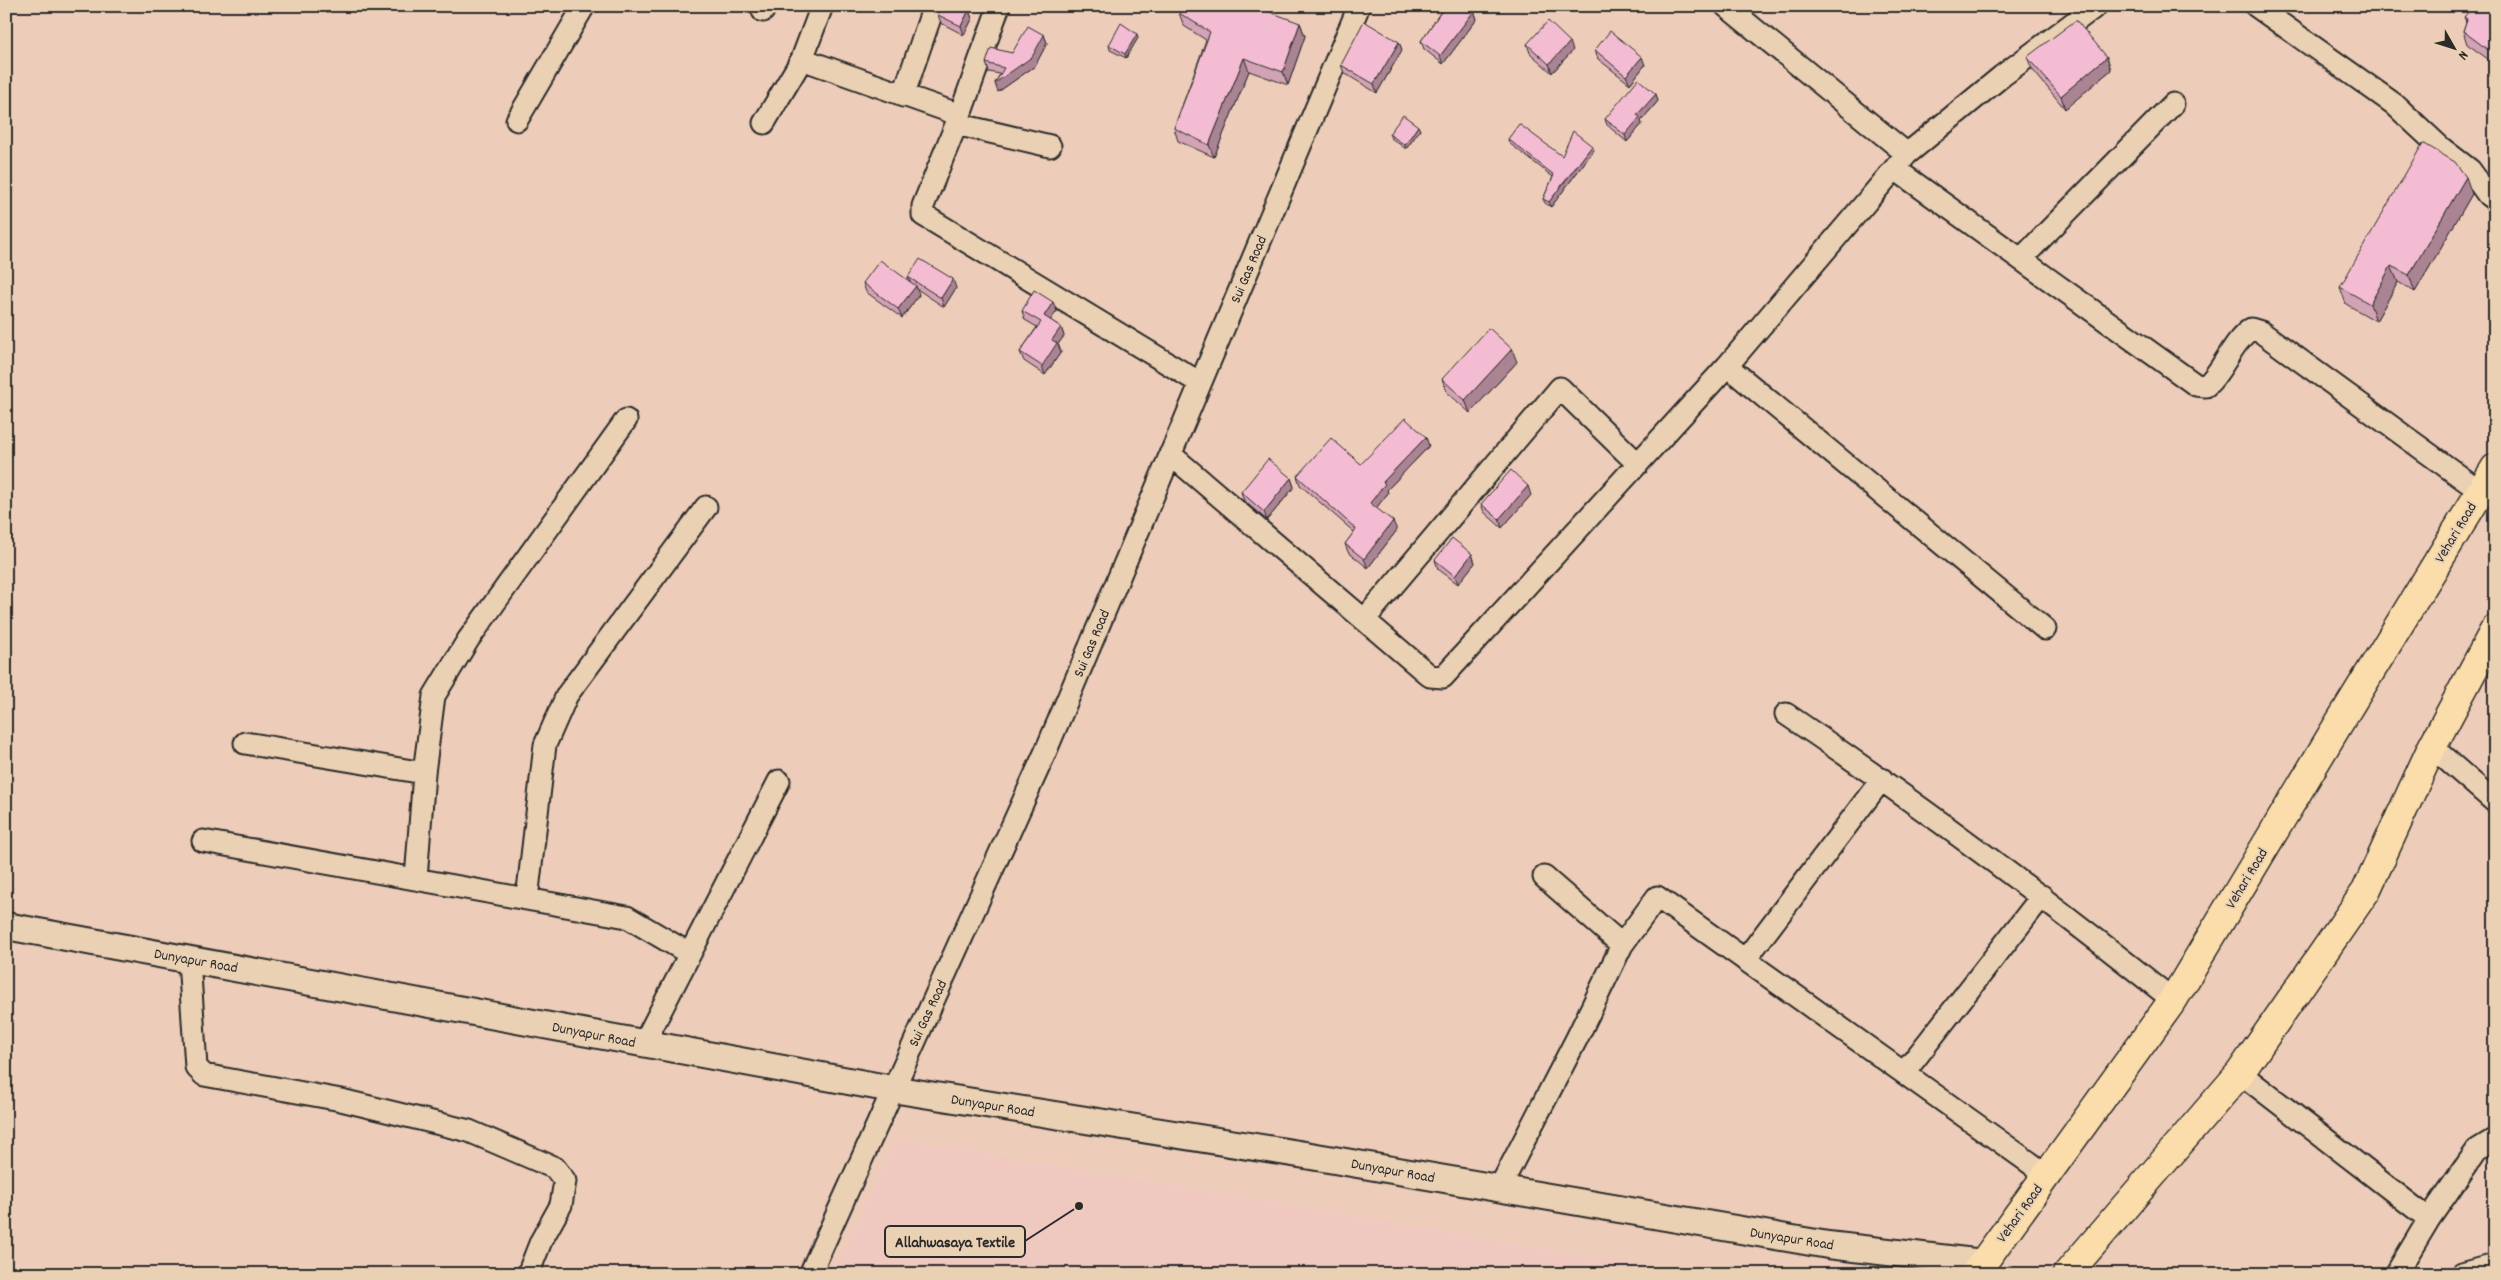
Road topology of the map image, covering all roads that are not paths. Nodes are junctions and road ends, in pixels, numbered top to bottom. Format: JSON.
{"nodes":[{"id":1,"x":584,"y":6,"type":"edge"},
{"id":2,"x":822,"y":6,"type":"edge"},
{"id":3,"x":934,"y":6,"type":"edge"},
{"id":4,"x":998,"y":6,"type":"edge"},
{"id":5,"x":1359,"y":6,"type":"edge"},
{"id":6,"x":1726,"y":6,"type":"edge"},
{"id":7,"x":2096,"y":6,"type":"edge"},
{"id":8,"x":2256,"y":6,"type":"edge"},
{"id":9,"x":802,"y":59,"type":"junction"},
{"id":10,"x":904,"y":96,"type":"junction"},
{"id":11,"x":2173,"y":104,"type":"dead end"},
{"id":12,"x":517,"y":120,"type":"dead end"},
{"id":13,"x":958,"y":120,"type":"junction"},
{"id":14,"x":764,"y":123,"type":"dead end"},
{"id":15,"x":1050,"y":146,"type":"dead end"},
{"id":16,"x":1901,"y":161,"type":"junction"},
{"id":17,"x":2495,"y":200,"type":"edge"},
{"id":18,"x":2022,"y":258,"type":"junction"},
{"id":19,"x":1727,"y":366,"type":"junction"},
{"id":20,"x":1200,"y":383,"type":"junction"},
{"id":21,"x":626,"y":420,"type":"dead end"},
{"id":22,"x":1170,"y":454,"type":"junction"},
{"id":23,"x":1638,"y":464,"type":"junction"},
{"id":24,"x":2495,"y":468,"type":"edge"},
{"id":25,"x":2480,"y":491,"type":"junction"},
{"id":26,"x":706,"y":507,"type":"dead end"},
{"id":27,"x":1364,"y":620,"type":"junction"},
{"id":28,"x":2495,"y":628,"type":"edge"},
{"id":29,"x":2045,"y":629,"type":"dead end"},
{"id":30,"x":1786,"y":714,"type":"dead end"},
{"id":31,"x":245,"y":743,"type":"dead end"},
{"id":32,"x":2432,"y":747,"type":"junction"},
{"id":33,"x":424,"y":773,"type":"junction"},
{"id":34,"x":1882,"y":779,"type":"junction"},
{"id":35,"x":779,"y":780,"type":"dead end"},
{"id":36,"x":2495,"y":802,"type":"edge"},
{"id":37,"x":203,"y":842,"type":"dead end"},
{"id":38,"x":1544,"y":877,"type":"dead end"},
{"id":39,"x":416,"y":879,"type":"junction"},
{"id":40,"x":2042,"y":896,"type":"junction"},
{"id":41,"x":527,"y":899,"type":"junction"},
{"id":42,"x":6,"y":926,"type":"edge"},
{"id":43,"x":1622,"y":945,"type":"junction"},
{"id":44,"x":690,"y":954,"type":"junction"},
{"id":45,"x":189,"y":959,"type":"junction"},
{"id":46,"x":1745,"y":960,"type":"junction"},
{"id":47,"x":2173,"y":1000,"type":"junction"},
{"id":48,"x":644,"y":1043,"type":"junction"},
{"id":49,"x":1904,"y":1073,"type":"junction"},
{"id":50,"x":2240,"y":1073,"type":"junction"},
{"id":51,"x":892,"y":1089,"type":"junction"},
{"id":52,"x":2495,"y":1138,"type":"edge"},
{"id":53,"x":2048,"y":1175,"type":"junction"},
{"id":54,"x":1498,"y":1188,"type":"junction"},
{"id":55,"x":2429,"y":1219,"type":"junction"},
{"id":56,"x":2495,"y":1265,"type":"edge"},
{"id":57,"x":1979,"y":1268,"type":"edge"},
{"id":58,"x":2072,"y":1273,"type":"edge"},
{"id":59,"x":528,"y":1274,"type":"edge"},
{"id":60,"x":810,"y":1274,"type":"edge"},
{"id":61,"x":2396,"y":1274,"type":"edge"},
{"id":62,"x":2462,"y":1274,"type":"edge"}],
"edges":[{"from":1,"to":12,"type":"street"},
{"from":2,"to":9,"type":"street"},
{"from":3,"to":10,"type":"street"},
{"from":4,"to":13,"type":"street"},
{"from":5,"to":20,"type":"street","name":"Sui Gas Road"},
{"from":6,"to":16,"type":"street"},
{"from":7,"to":16,"type":"street"},
{"from":8,"to":17,"type":"street"},
{"from":9,"to":10,"type":"street"},
{"from":9,"to":14,"type":"street"},
{"from":10,"to":13,"type":"street"},
{"from":11,"to":18,"type":"street"},
{"from":13,"to":15,"type":"street"},
{"from":13,"to":20,"type":"street"},
{"from":16,"to":18,"type":"street"},
{"from":16,"to":19,"type":"street"},
{"from":18,"to":25,"type":"street"},
{"from":19,"to":23,"type":"street"},
{"from":19,"to":29,"type":"street"},
{"from":20,"to":22,"type":"street","name":"Sui Gas Road"},
{"from":21,"to":33,"type":"street"},
{"from":22,"to":27,"type":"street"},
{"from":22,"to":51,"type":"street","name":"Sui Gas Road"},
{"from":23,"to":27,"type":"street"},
{"from":23,"to":27,"type":"street"},
{"from":24,"to":25,"type":"main road","name":"Vehari Road"},
{"from":25,"to":47,"type":"main road","name":"Vehari Road"},
{"from":26,"to":41,"type":"street"},
{"from":28,"to":32,"type":"main road"},
{"from":30,"to":34,"type":"street"},
{"from":31,"to":33,"type":"street"},
{"from":32,"to":36,"type":"street"},
{"from":32,"to":50,"type":"main road"},
{"from":33,"to":39,"type":"street"},
{"from":34,"to":40,"type":"street"},
{"from":34,"to":46,"type":"street"},
{"from":35,"to":44,"type":"street"},
{"from":37,"to":39,"type":"street"},
{"from":38,"to":43,"type":"street"},
{"from":39,"to":41,"type":"street"},
{"from":40,"to":47,"type":"street"},
{"from":40,"to":49,"type":"street"},
{"from":41,"to":44,"type":"street"},
{"from":42,"to":45,"type":"street","name":"Dunyapur Road"},
{"from":43,"to":46,"type":"street"},
{"from":43,"to":54,"type":"street"},
{"from":44,"to":48,"type":"street"},
{"from":45,"to":48,"type":"street","name":"Dunyapur Road"},
{"from":45,"to":59,"type":"street"},
{"from":46,"to":49,"type":"street"},
{"from":47,"to":53,"type":"main road","name":"Vehari Road"},
{"from":48,"to":51,"type":"street","name":"Dunyapur Road"},
{"from":49,"to":53,"type":"street"},
{"from":50,"to":55,"type":"street"},
{"from":50,"to":58,"type":"main road"},
{"from":51,"to":54,"type":"street","name":"Dunyapur Road"},
{"from":51,"to":60,"type":"street","name":"Sui Gas Road"},
{"from":52,"to":55,"type":"street"},
{"from":53,"to":57,"type":"main road","name":"Vehari Road"},
{"from":54,"to":57,"type":"street","name":"Dunyapur Road"},
{"from":55,"to":61,"type":"street"},
{"from":56,"to":62,"type":"street"}]}
